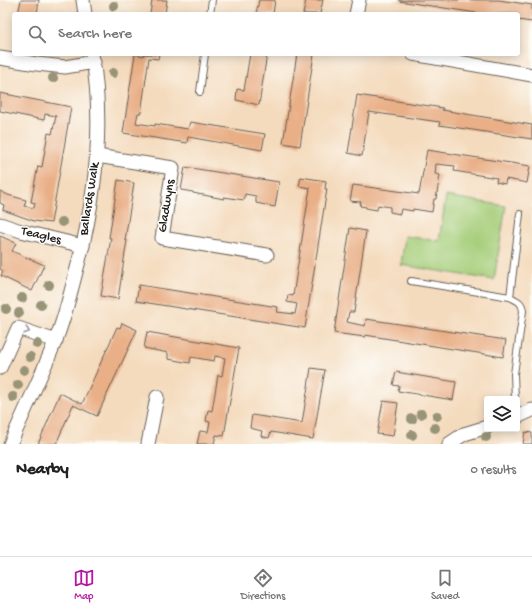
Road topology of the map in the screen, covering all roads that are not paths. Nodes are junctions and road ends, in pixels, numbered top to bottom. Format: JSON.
{"nodes":[{"id":1,"x":83,"y":0,"type":"edge"},
{"id":2,"x":212,"y":0,"type":"edge"},
{"id":3,"x":359,"y":0,"type":"edge"},
{"id":4,"x":85,"y":12,"type":"edge"},
{"id":5,"x":210,"y":12,"type":"edge"},
{"id":6,"x":356,"y":12,"type":"edge"},
{"id":7,"x":205,"y":56,"type":"edge"},
{"id":8,"x":424,"y":56,"type":"edge"},
{"id":9,"x":0,"y":58,"type":"edge"},
{"id":10,"x":93,"y":58,"type":"edge"},
{"id":11,"x":532,"y":75,"type":"edge"},
{"id":12,"x":200,"y":92,"type":"dead end"},
{"id":13,"x":97,"y":156,"type":"junction"},
{"id":14,"x":520,"y":214,"type":"dead end"},
{"id":15,"x":0,"y":224,"type":"edge"},
{"id":16,"x":83,"y":246,"type":"junction"},
{"id":17,"x":267,"y":255,"type":"dead end"},
{"id":18,"x":411,"y":281,"type":"dead end"},
{"id":19,"x":510,"y":297,"type":"junction"},
{"id":20,"x":56,"y":341,"type":"junction"},
{"id":21,"x":0,"y":368,"type":"edge"},
{"id":22,"x":516,"y":396,"type":"edge"},
{"id":23,"x":157,"y":397,"type":"dead end"},
{"id":24,"x":532,"y":410,"type":"edge"},
{"id":25,"x":520,"y":416,"type":"edge"},
{"id":26,"x":484,"y":428,"type":"edge"},
{"id":27,"x":10,"y":444,"type":"edge"},
{"id":28,"x":148,"y":444,"type":"edge"},
{"id":29,"x":449,"y":444,"type":"edge"}],
"edges":[{"from":1,"to":4,"type":"street"},
{"from":2,"to":5,"type":"lane"},
{"from":3,"to":6,"type":"street"},
{"from":7,"to":12,"type":"lane"},
{"from":8,"to":11,"type":"street"},
{"from":9,"to":10,"type":"street"},
{"from":10,"to":13,"type":"street","name":"Ballards Walk"},
{"from":13,"to":16,"type":"street","name":"Ballards Walk"},
{"from":13,"to":17,"type":"street","name":"Gladwyns"},
{"from":14,"to":19,"type":"lane"},
{"from":15,"to":16,"type":"street","name":"Teagles"},
{"from":16,"to":20,"type":"street","name":"Ballards Walk"},
{"from":18,"to":19,"type":"lane"},
{"from":19,"to":22,"type":"lane"},
{"from":21,"to":20,"type":"street","one_way":true},
{"from":20,"to":27,"type":"street","name":"Ballards Walk"},
{"from":23,"to":28,"type":"street"},
{"from":24,"to":25,"type":"street"},
{"from":26,"to":29,"type":"street"}]}
